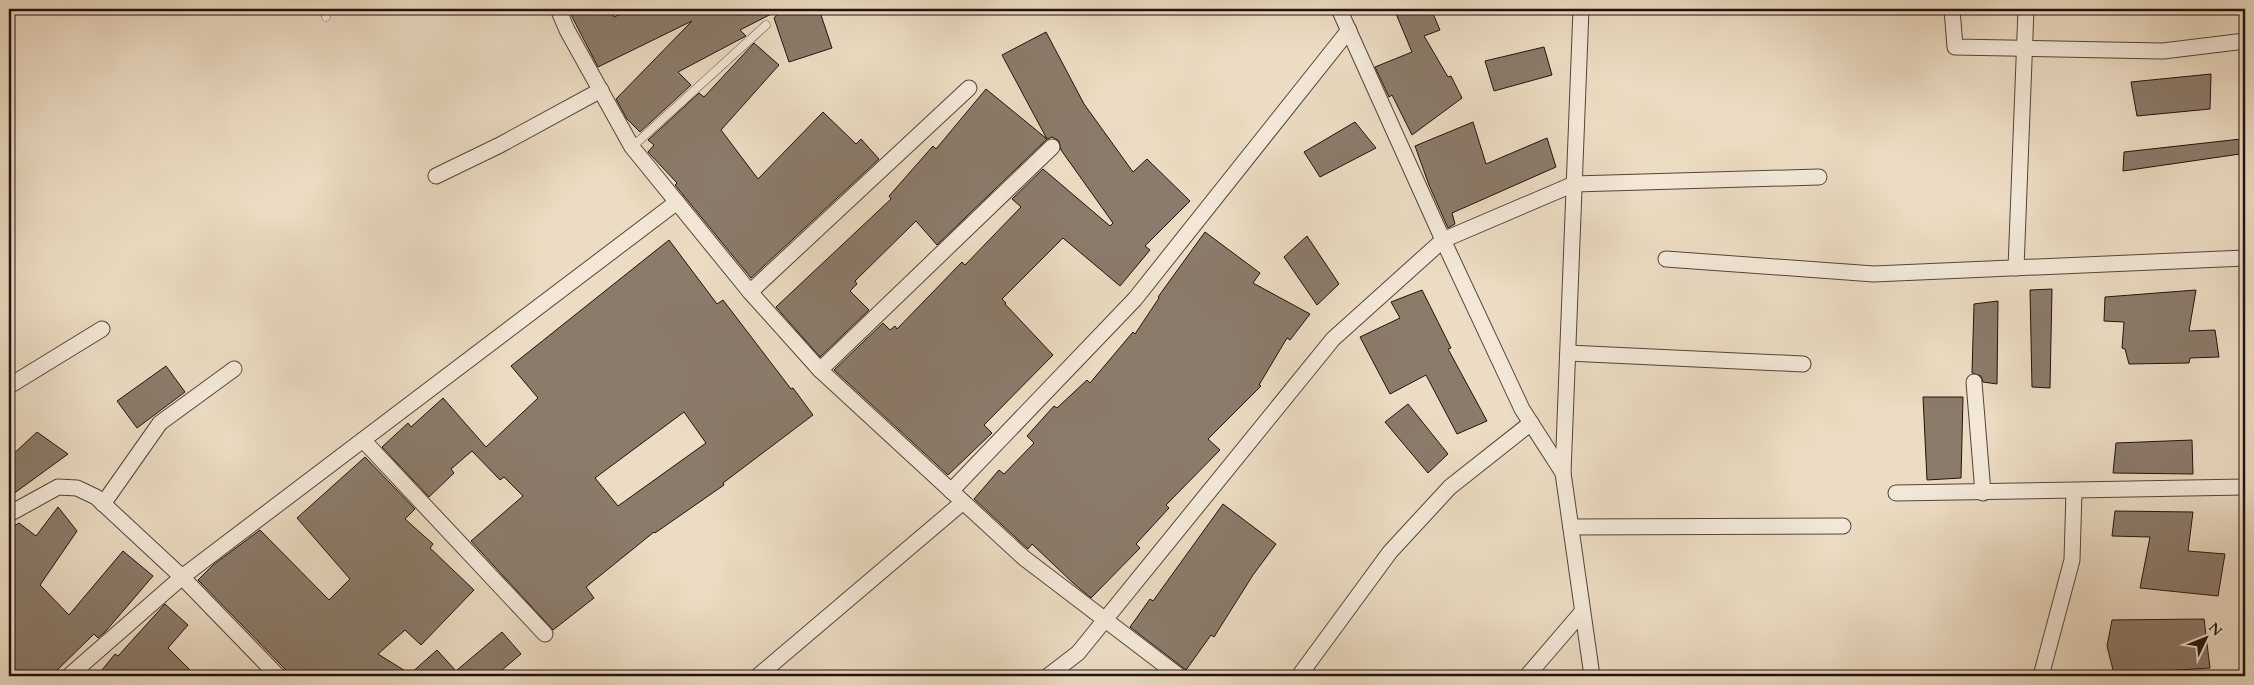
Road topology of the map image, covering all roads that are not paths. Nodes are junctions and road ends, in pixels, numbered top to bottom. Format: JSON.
{"nodes":[{"id":1,"x":558,"y":9,"type":"edge"},
{"id":2,"x":1339,"y":9,"type":"edge"},
{"id":3,"x":1581,"y":9,"type":"edge"},
{"id":4,"x":1952,"y":9,"type":"edge"},
{"id":5,"x":2026,"y":9,"type":"edge"},
{"id":6,"x":766,"y":25,"type":"dead end"},
{"id":7,"x":1349,"y":30,"type":"junction"},
{"id":8,"x":2245,"y":40,"type":"edge"},
{"id":9,"x":2024,"y":48,"type":"junction"},
{"id":10,"x":969,"y":88,"type":"dead end"},
{"id":11,"x":601,"y":90,"type":"junction"},
{"id":12,"x":632,"y":147,"type":"junction"},
{"id":13,"x":1052,"y":147,"type":"dead end"},
{"id":14,"x":436,"y":176,"type":"dead end"},
{"id":15,"x":1819,"y":177,"type":"dead end"},
{"id":16,"x":1574,"y":184,"type":"junction"},
{"id":17,"x":677,"y":202,"type":"junction"},
{"id":18,"x":1443,"y":240,"type":"junction"},
{"id":19,"x":2245,"y":258,"type":"edge"},
{"id":20,"x":1666,"y":259,"type":"dead end"},
{"id":21,"x":2016,"y":268,"type":"junction"},
{"id":22,"x":750,"y":292,"type":"junction"},
{"id":23,"x":102,"y":329,"type":"dead end"},
{"id":24,"x":1568,"y":353,"type":"junction"},
{"id":25,"x":1803,"y":364,"type":"dead end"},
{"id":26,"x":234,"y":369,"type":"dead end"},
{"id":27,"x":820,"y":370,"type":"junction"},
{"id":28,"x":1974,"y":382,"type":"dead end"},
{"id":29,"x":9,"y":386,"type":"edge"},
{"id":30,"x":1531,"y":423,"type":"junction"},
{"id":31,"x":364,"y":440,"type":"junction"},
{"id":32,"x":1563,"y":473,"type":"junction"},
{"id":33,"x":2245,"y":487,"type":"edge"},
{"id":34,"x":951,"y":491,"type":"junction"},
{"id":35,"x":2074,"y":491,"type":"junction"},
{"id":36,"x":1896,"y":493,"type":"dead end"},
{"id":37,"x":1983,"y":493,"type":"junction"},
{"id":38,"x":963,"y":502,"type":"junction"},
{"id":39,"x":103,"y":504,"type":"junction"},
{"id":40,"x":9,"y":514,"type":"edge"},
{"id":41,"x":1843,"y":526,"type":"dead end"},
{"id":42,"x":1571,"y":527,"type":"junction"},
{"id":43,"x":182,"y":577,"type":"junction"},
{"id":44,"x":1582,"y":612,"type":"junction"},
{"id":45,"x":1105,"y":620,"type":"junction"},
{"id":46,"x":545,"y":634,"type":"dead end"},
{"id":47,"x":69,"y":676,"type":"edge"},
{"id":48,"x":278,"y":676,"type":"edge"},
{"id":49,"x":758,"y":676,"type":"edge"},
{"id":50,"x":1048,"y":676,"type":"edge"},
{"id":51,"x":1179,"y":676,"type":"edge"},
{"id":52,"x":1299,"y":676,"type":"edge"},
{"id":53,"x":1527,"y":676,"type":"edge"},
{"id":54,"x":1592,"y":676,"type":"edge"},
{"id":55,"x":2042,"y":676,"type":"edge"}],
"edges":[{"from":1,"to":11,"type":"street"},
{"from":2,"to":7,"type":"street"},
{"from":3,"to":16,"type":"street"},
{"from":4,"to":9,"type":"street"},
{"from":5,"to":9,"type":"street"},
{"from":6,"to":12,"type":"lane"},
{"from":7,"to":18,"type":"street"},
{"from":7,"to":34,"type":"street"},
{"from":8,"to":9,"type":"street"},
{"from":9,"to":21,"type":"street"},
{"from":10,"to":22,"type":"street"},
{"from":11,"to":12,"type":"street"},
{"from":11,"to":14,"type":"street"},
{"from":12,"to":17,"type":"street"},
{"from":13,"to":27,"type":"street"},
{"from":15,"to":16,"type":"street"},
{"from":16,"to":18,"type":"street"},
{"from":16,"to":24,"type":"street"},
{"from":17,"to":22,"type":"street"},
{"from":17,"to":31,"type":"street"},
{"from":18,"to":30,"type":"street"},
{"from":18,"to":45,"type":"street"},
{"from":19,"to":21,"type":"street"},
{"from":20,"to":21,"type":"street"},
{"from":22,"to":27,"type":"street"},
{"from":23,"to":29,"type":"street"},
{"from":24,"to":25,"type":"street"},
{"from":24,"to":32,"type":"street"},
{"from":26,"to":39,"type":"street"},
{"from":27,"to":34,"type":"street"},
{"from":28,"to":37,"type":"street"},
{"from":30,"to":32,"type":"street"},
{"from":30,"to":52,"type":"street"},
{"from":31,"to":43,"type":"street"},
{"from":31,"to":46,"type":"street"},
{"from":32,"to":42,"type":"street"},
{"from":33,"to":35,"type":"street"},
{"from":34,"to":38,"type":"street"},
{"from":35,"to":37,"type":"street"},
{"from":35,"to":55,"type":"street"},
{"from":36,"to":37,"type":"street"},
{"from":38,"to":45,"type":"street"},
{"from":38,"to":49,"type":"street"},
{"from":39,"to":40,"type":"street"},
{"from":39,"to":43,"type":"street"},
{"from":41,"to":42,"type":"street"},
{"from":42,"to":44,"type":"street"},
{"from":43,"to":47,"type":"street"},
{"from":43,"to":48,"type":"street"},
{"from":44,"to":53,"type":"street"},
{"from":44,"to":54,"type":"street"},
{"from":45,"to":50,"type":"street"},
{"from":45,"to":51,"type":"street"}]}
